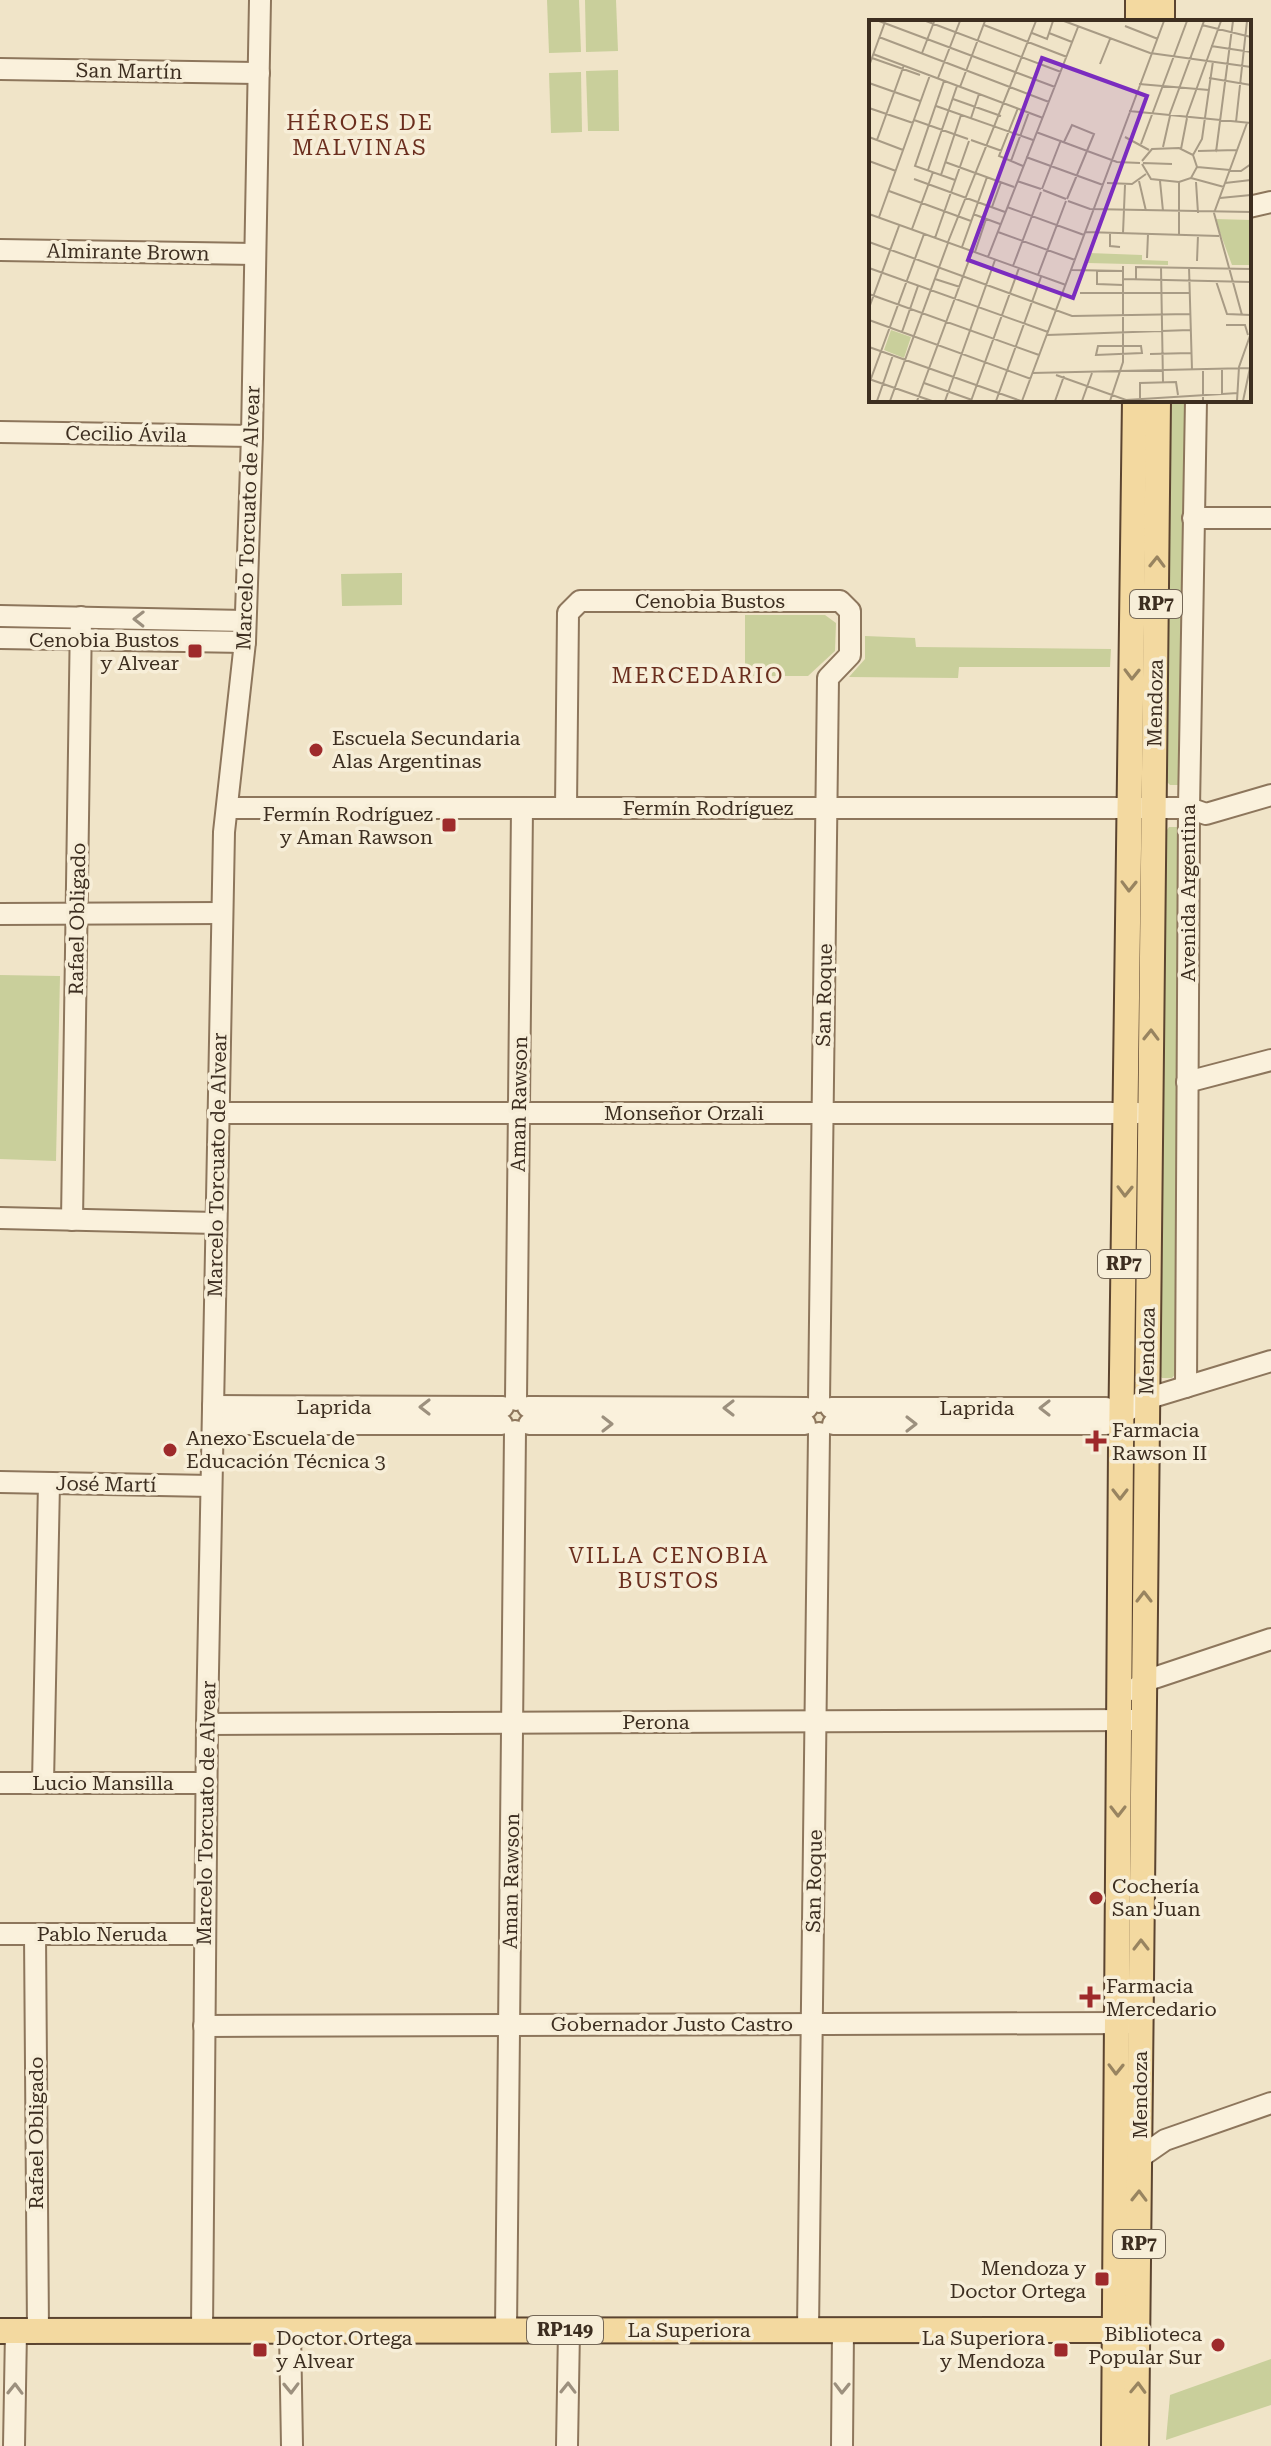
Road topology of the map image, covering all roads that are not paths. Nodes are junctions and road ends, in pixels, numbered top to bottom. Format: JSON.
{"nodes":[{"id":1,"x":260,"y":0,"type":"edge"},
{"id":2,"x":0,"y":69,"type":"edge"},
{"id":3,"x":259,"y":73,"type":"junction"},
{"id":4,"x":1271,"y":202,"type":"edge"},
{"id":5,"x":1251,"y":207,"type":"edge"},
{"id":6,"x":0,"y":250,"type":"edge"},
{"id":7,"x":255,"y":254,"type":"junction"},
{"id":8,"x":1135,"y":402,"type":"edge"},
{"id":9,"x":1158,"y":402,"type":"edge"},
{"id":10,"x":1196,"y":402,"type":"edge"},
{"id":11,"x":0,"y":432,"type":"edge"},
{"id":12,"x":252,"y":436,"type":"junction"},
{"id":13,"x":1193,"y":518,"type":"junction"},
{"id":14,"x":1271,"y":518,"type":"edge"},
{"id":15,"x":840,"y":601,"type":"joint"},
{"id":16,"x":0,"y":616,"type":"edge"},
{"id":17,"x":81,"y":617,"type":"junction"},
{"id":18,"x":245,"y":621,"type":"junction"},
{"id":19,"x":0,"y":638,"type":"edge"},
{"id":20,"x":81,"y":639,"type":"junction"},
{"id":21,"x":245,"y":642,"type":"junction"},
{"id":22,"x":1271,"y":782,"type":"edge"},
{"id":23,"x":1271,"y":795,"type":"edge"},
{"id":24,"x":227,"y":808,"type":"junction"},
{"id":25,"x":522,"y":808,"type":"junction"},
{"id":26,"x":566,"y":808,"type":"junction"},
{"id":27,"x":826,"y":808,"type":"junction"},
{"id":28,"x":1142,"y":808,"type":"junction"},
{"id":29,"x":1189,"y":808,"type":"junction"},
{"id":30,"x":222,"y":913,"type":"junction"},
{"id":31,"x":0,"y":914,"type":"edge"},
{"id":32,"x":77,"y":914,"type":"junction"},
{"id":33,"x":1271,"y":1060,"type":"edge"},
{"id":34,"x":1187,"y":1082,"type":"junction"},
{"id":35,"x":218,"y":1113,"type":"junction"},
{"id":36,"x":519,"y":1113,"type":"junction"},
{"id":37,"x":823,"y":1113,"type":"junction"},
{"id":38,"x":1138,"y":1113,"type":"junction"},
{"id":39,"x":0,"y":1218,"type":"edge"},
{"id":40,"x":72,"y":1220,"type":"junction"},
{"id":41,"x":216,"y":1223,"type":"junction"},
{"id":42,"x":1271,"y":1361,"type":"edge"},
{"id":43,"x":1186,"y":1387,"type":"junction"},
{"id":44,"x":1146,"y":1399,"type":"junction"},
{"id":45,"x":213,"y":1415,"type":"junction"},
{"id":46,"x":515,"y":1416,"type":"junction"},
{"id":47,"x":819,"y":1416,"type":"junction"},
{"id":48,"x":1121,"y":1416,"type":"junction"},
{"id":49,"x":0,"y":1482,"type":"edge"},
{"id":50,"x":49,"y":1483,"type":"junction"},
{"id":51,"x":211,"y":1486,"type":"junction"},
{"id":52,"x":1271,"y":1639,"type":"edge"},
{"id":53,"x":1119,"y":1651,"type":"junction"},
{"id":54,"x":1145,"y":1679,"type":"junction"},
{"id":55,"x":1121,"y":1719,"type":"junction"},
{"id":56,"x":816,"y":1721,"type":"junction"},
{"id":57,"x":512,"y":1723,"type":"junction"},
{"id":58,"x":207,"y":1724,"type":"junction"},
{"id":59,"x":0,"y":1783,"type":"edge"},
{"id":60,"x":43,"y":1783,"type":"junction"},
{"id":61,"x":206,"y":1783,"type":"junction"},
{"id":62,"x":0,"y":1934,"type":"edge"},
{"id":63,"x":35,"y":1934,"type":"junction"},
{"id":64,"x":205,"y":1934,"type":"junction"},
{"id":65,"x":1128,"y":2023,"type":"junction"},
{"id":66,"x":812,"y":2024,"type":"junction"},
{"id":67,"x":509,"y":2025,"type":"junction"},
{"id":68,"x":204,"y":2026,"type":"junction"},
{"id":69,"x":1271,"y":2103,"type":"edge"},
{"id":70,"x":1115,"y":2115,"type":"junction"},
{"id":71,"x":1140,"y":2127,"type":"junction"},
{"id":72,"x":1165,"y":2140,"type":"junction"},
{"id":73,"x":1139,"y":2158,"type":"junction"},
{"id":74,"x":1115,"y":2175,"type":"junction"},
{"id":75,"x":506,"y":2330,"type":"junction"},
{"id":76,"x":569,"y":2330,"type":"junction"},
{"id":77,"x":808,"y":2330,"type":"junction"},
{"id":78,"x":843,"y":2330,"type":"junction"},
{"id":79,"x":1126,"y":2330,"type":"junction"},
{"id":80,"x":18,"y":2331,"type":"edge"},
{"id":81,"x":202,"y":2331,"type":"junction"},
{"id":82,"x":290,"y":2331,"type":"junction"},
{"id":83,"x":14,"y":2446,"type":"edge"},
{"id":84,"x":292,"y":2446,"type":"edge"},
{"id":85,"x":567,"y":2446,"type":"edge"},
{"id":86,"x":842,"y":2446,"type":"edge"},
{"id":87,"x":1114,"y":2446,"type":"edge"},
{"id":88,"x":1136,"y":2446,"type":"edge"}],
"edges":[{"from":1,"to":3,"type":"street","name":"Marcelo Torcuato de Alvear"},
{"from":2,"to":3,"type":"street","name":"San Martín"},
{"from":3,"to":7,"type":"street","name":"Marcelo Torcuato de Alvear"},
{"from":4,"to":5,"type":"street"},
{"from":6,"to":7,"type":"street","name":"Almirante Brown"},
{"from":7,"to":12,"type":"street","name":"Marcelo Torcuato de Alvear"},
{"from":8,"to":28,"type":"main road","name":"Mendoza","number":"RP7","one_way":true},
{"from":28,"to":9,"type":"main road","name":"Mendoza","number":"RP7","one_way":true},
{"from":10,"to":13,"type":"street","name":"Avenida Argentina"},
{"from":11,"to":12,"type":"street","name":"Cecilio Ávila"},
{"from":12,"to":18,"type":"street","name":"Marcelo Torcuato de Alvear"},
{"from":13,"to":14,"type":"street"},
{"from":13,"to":29,"type":"street","name":"Avenida Argentina"},
{"from":15,"to":26,"type":"street","name":"Cenobia Bustos"},
{"from":15,"to":27,"type":"street","name":"San Roque"},
{"from":16,"to":17,"type":"street"},
{"from":18,"to":17,"type":"street","one_way":true},
{"from":17,"to":20,"type":"street","name":"Rafael Obligado"},
{"from":18,"to":21,"type":"street","name":"Marcelo Torcuato de Alvear"},
{"from":19,"to":20,"type":"street"},
{"from":20,"to":21,"type":"street"},
{"from":20,"to":32,"type":"street","name":"Rafael Obligado"},
{"from":21,"to":24,"type":"street","name":"Marcelo Torcuato de Alvear"},
{"from":22,"to":29,"type":"street","name":"Fermín Rodríguez"},
{"from":23,"to":29,"type":"street","name":"Fermín Rodríguez"},
{"from":24,"to":25,"type":"street","name":"Fermín Rodríguez"},
{"from":24,"to":30,"type":"street","name":"Marcelo Torcuato de Alvear"},
{"from":25,"to":26,"type":"street","name":"Fermín Rodríguez"},
{"from":25,"to":36,"type":"street","name":"Aman Rawson"},
{"from":26,"to":27,"type":"street","name":"Fermín Rodríguez"},
{"from":27,"to":28,"type":"street","name":"Fermín Rodríguez"},
{"from":27,"to":37,"type":"street","name":"San Roque"},
{"from":28,"to":29,"type":"street","name":"Fermín Rodríguez"},
{"from":28,"to":38,"type":"main road","name":"Mendoza","number":"RP7"},
{"from":29,"to":34,"type":"street","name":"Avenida Argentina"},
{"from":30,"to":32,"type":"street"},
{"from":30,"to":35,"type":"street","name":"Marcelo Torcuato de Alvear"},
{"from":31,"to":32,"type":"street"},
{"from":32,"to":40,"type":"street","name":"Rafael Obligado"},
{"from":33,"to":34,"type":"street"},
{"from":34,"to":43,"type":"street","name":"Avenida Argentina"},
{"from":35,"to":36,"type":"street","name":"Monseñor Orzali"},
{"from":35,"to":41,"type":"street","name":"Marcelo Torcuato de Alvear"},
{"from":36,"to":37,"type":"street","name":"Monseñor Orzali"},
{"from":36,"to":46,"type":"street","name":"Aman Rawson"},
{"from":37,"to":38,"type":"street","name":"Monseñor Orzali"},
{"from":37,"to":47,"type":"street","name":"San Roque"},
{"from":38,"to":44,"type":"main road","name":"Mendoza","number":"RP7"},
{"from":38,"to":48,"type":"main road","name":"Mendoza","number":"RP7","one_way":true},
{"from":39,"to":40,"type":"street"},
{"from":40,"to":41,"type":"street"},
{"from":41,"to":45,"type":"street","name":"Marcelo Torcuato de Alvear"},
{"from":42,"to":43,"type":"street","name":"Laprida"},
{"from":43,"to":44,"type":"street","name":"Laprida"},
{"from":44,"to":48,"type":"street","name":"Laprida"},
{"from":54,"to":44,"type":"main road","name":"Mendoza","number":"RP7","one_way":true},
{"from":45,"to":46,"type":"street","name":"Laprida"},
{"from":45,"to":51,"type":"street","name":"Marcelo Torcuato de Alvear"},
{"from":46,"to":47,"type":"street","name":"Laprida"},
{"from":46,"to":57,"type":"street","name":"Aman Rawson"},
{"from":47,"to":48,"type":"street","name":"Laprida"},
{"from":47,"to":56,"type":"street","name":"San Roque"},
{"from":48,"to":53,"type":"main road","name":"Mendoza","number":"RP7","one_way":true},
{"from":49,"to":50,"type":"street","name":"José Martí"},
{"from":50,"to":51,"type":"street","name":"José Martí"},
{"from":50,"to":60,"type":"street"},
{"from":51,"to":58,"type":"street","name":"Marcelo Torcuato de Alvear"},
{"from":52,"to":54,"type":"street"},
{"from":53,"to":54,"type":"street"},
{"from":53,"to":55,"type":"main road","name":"Mendoza","number":"RP7"},
{"from":54,"to":55,"type":"main road","name":"Mendoza","number":"RP7"},
{"from":55,"to":56,"type":"street","name":"Perona"},
{"from":55,"to":65,"type":"main road","name":"Mendoza","number":"RP7","one_way":true},
{"from":65,"to":55,"type":"main road","name":"Mendoza","number":"RP7","one_way":true},
{"from":56,"to":57,"type":"street","name":"Perona"},
{"from":56,"to":66,"type":"street","name":"San Roque"},
{"from":57,"to":58,"type":"street","name":"Perona"},
{"from":57,"to":67,"type":"street","name":"Aman Rawson"},
{"from":58,"to":61,"type":"street","name":"Marcelo Torcuato de Alvear"},
{"from":59,"to":60,"type":"street","name":"Lucio Mansilla"},
{"from":60,"to":61,"type":"street","name":"Lucio Mansilla"},
{"from":61,"to":64,"type":"street","name":"Marcelo Torcuato de Alvear"},
{"from":62,"to":63,"type":"street","name":"Pablo Neruda"},
{"from":63,"to":64,"type":"street","name":"Pablo Neruda"},
{"from":63,"to":80,"type":"street","name":"Rafael Obligado"},
{"from":64,"to":68,"type":"street","name":"Marcelo Torcuato de Alvear"},
{"from":65,"to":66,"type":"street","name":"Gobernador Justo Castro"},
{"from":65,"to":70,"type":"main road","name":"Mendoza","number":"RP7","one_way":true},
{"from":65,"to":71,"type":"main road","name":"Mendoza","number":"RP7"},
{"from":66,"to":67,"type":"street","name":"Gobernador Justo Castro"},
{"from":66,"to":77,"type":"street","name":"San Roque"},
{"from":67,"to":68,"type":"street","name":"Gobernador Justo Castro"},
{"from":67,"to":75,"type":"street","name":"Aman Rawson"},
{"from":68,"to":81,"type":"street","name":"Marcelo Torcuato de Alvear"},
{"from":69,"to":72,"type":"street"},
{"from":70,"to":71,"type":"street"},
{"from":70,"to":74,"type":"main road","name":"Mendoza","number":"RP7"},
{"from":71,"to":72,"type":"street"},
{"from":71,"to":73,"type":"main road","name":"Mendoza","number":"RP7"},
{"from":72,"to":73,"type":"street"},
{"from":73,"to":74,"type":"street"},
{"from":79,"to":73,"type":"main road","name":"Mendoza","number":"RP7","one_way":true},
{"from":74,"to":79,"type":"main road","name":"Mendoza","number":"RP7"},
{"from":75,"to":76,"type":"main road","name":"La Superiora","number":"RP149"},
{"from":75,"to":82,"type":"main road","name":"La Superiora","number":"RP149"},
{"from":76,"to":77,"type":"main road","name":"La Superiora","number":"RP149"},
{"from":85,"to":76,"type":"street","one_way":true},
{"from":77,"to":78,"type":"main road","name":"La Superiora","number":"RP149"},
{"from":78,"to":79,"type":"main road","name":"La Superiora","number":"RP149"},
{"from":78,"to":86,"type":"street","one_way":true},
{"from":79,"to":87,"type":"main road","name":"Mendoza","number":"RP7"},
{"from":88,"to":79,"type":"main road","name":"Mendoza","number":"RP7","one_way":true},
{"from":80,"to":81,"type":"main road","name":"La Superiora","number":"RP149"},
{"from":83,"to":80,"type":"street","name":"Rafael Obligado","one_way":true},
{"from":81,"to":82,"type":"main road","name":"La Superiora","number":"RP149"},
{"from":82,"to":84,"type":"street","one_way":true}]}
